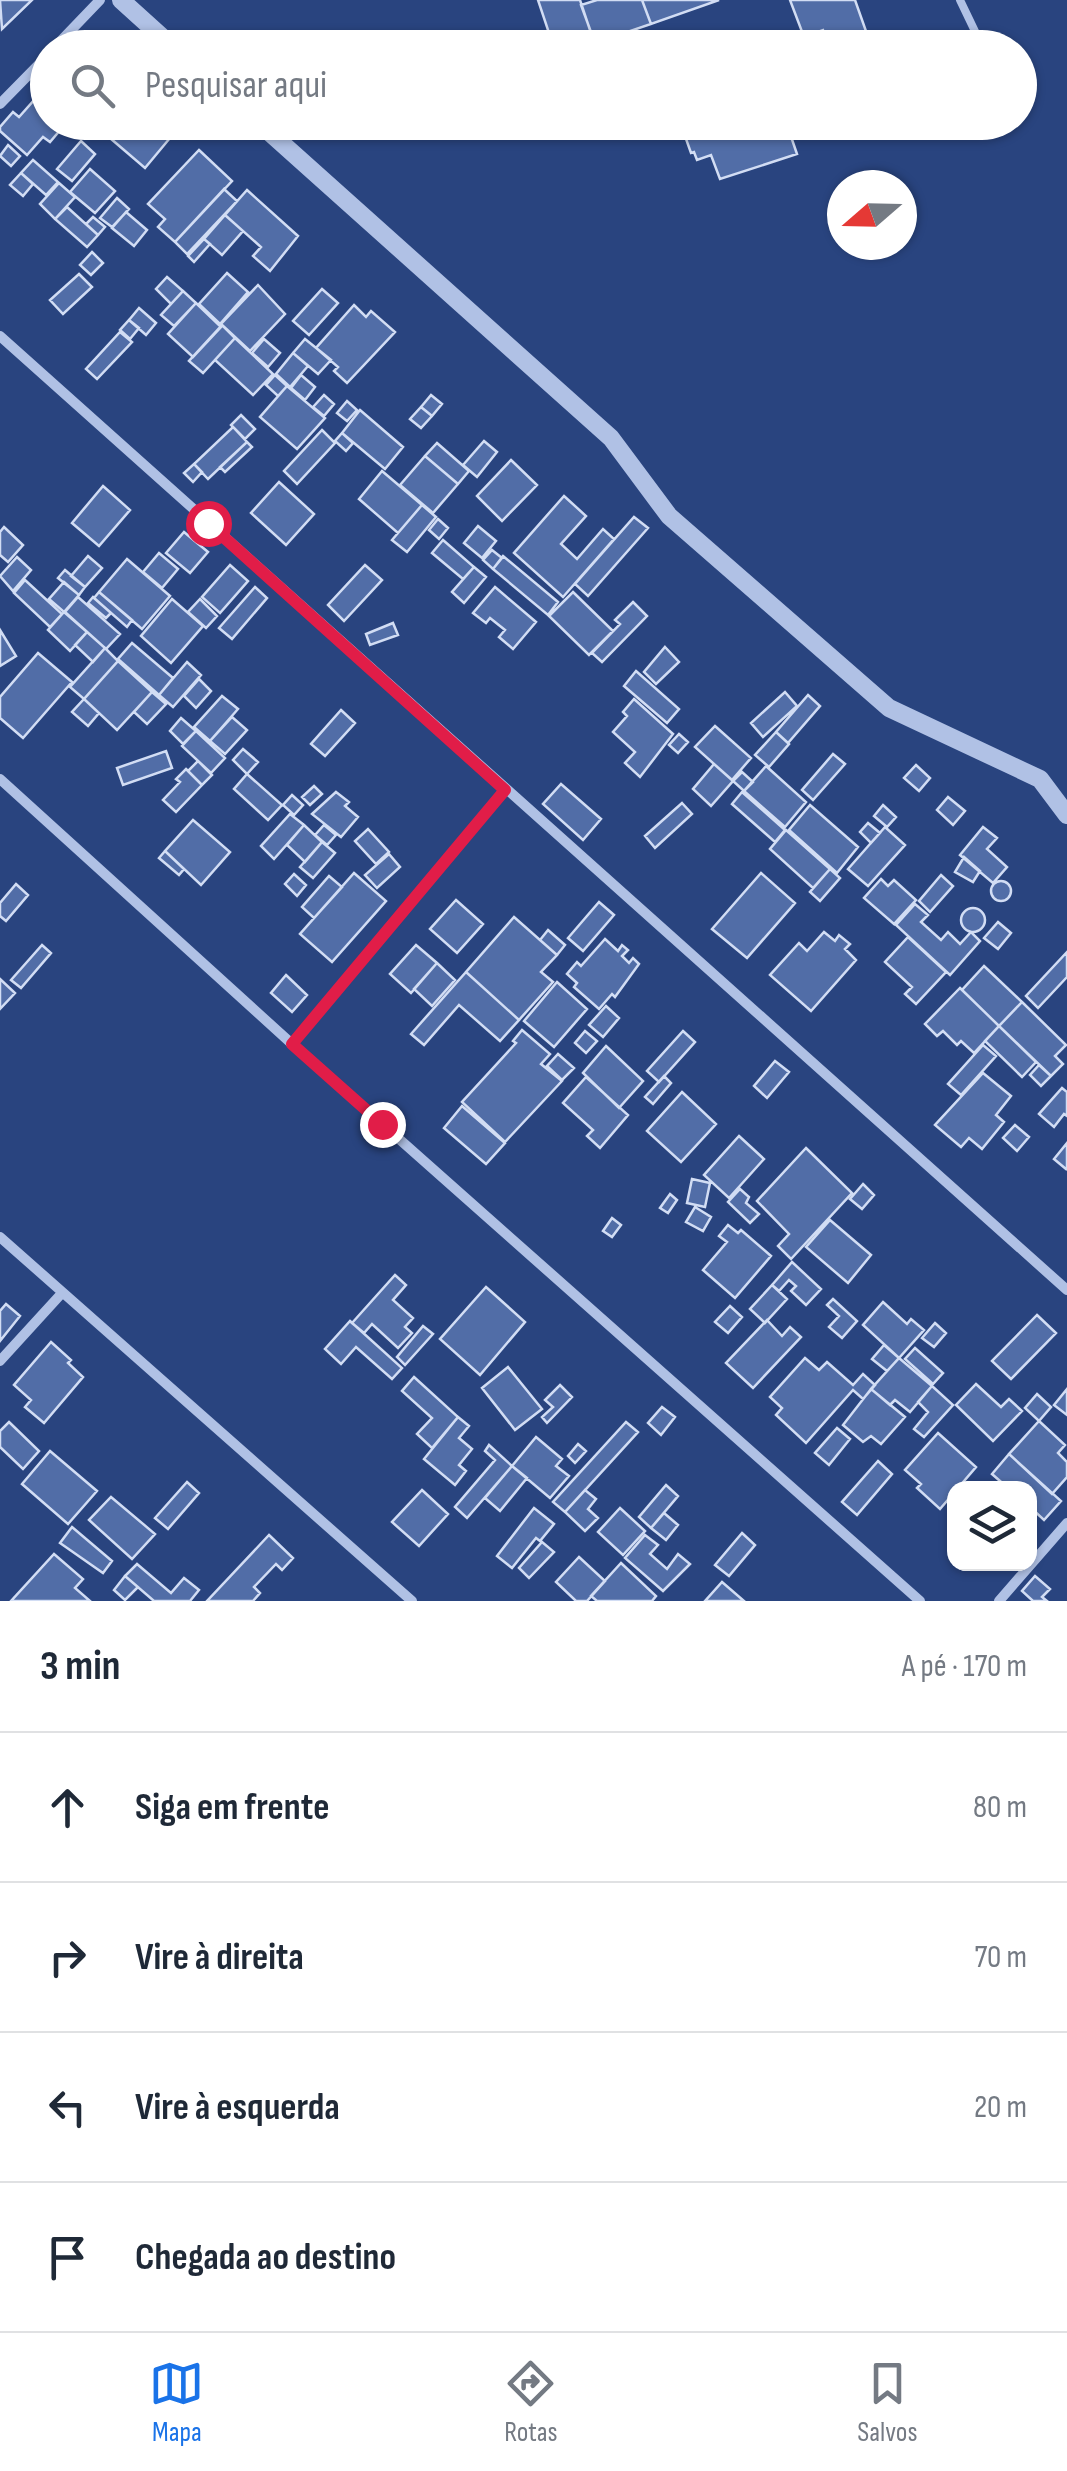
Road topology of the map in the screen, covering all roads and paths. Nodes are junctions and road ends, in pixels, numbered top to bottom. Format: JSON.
{"nodes":[{"id":1,"x":100,"y":0,"type":"edge"},
{"id":2,"x":121,"y":0,"type":"edge"},
{"id":3,"x":960,"y":0,"type":"edge"},
{"id":4,"x":71,"y":30,"type":"edge"},
{"id":5,"x":154,"y":30,"type":"edge"},
{"id":6,"x":975,"y":30,"type":"edge"},
{"id":7,"x":30,"y":73,"type":"edge"},
{"id":8,"x":0,"y":104,"type":"edge"},
{"id":9,"x":278,"y":140,"type":"edge"},
{"id":10,"x":0,"y":336,"type":"edge"},
{"id":11,"x":0,"y":780,"type":"edge"},
{"id":12,"x":505,"y":790,"type":"junction"},
{"id":13,"x":1067,"y":815,"type":"edge"},
{"id":14,"x":292,"y":1044,"type":"junction"},
{"id":15,"x":0,"y":1237,"type":"edge"},
{"id":16,"x":1067,"y":1290,"type":"edge"},
{"id":17,"x":62,"y":1294,"type":"junction"},
{"id":18,"x":0,"y":1360,"type":"edge"},
{"id":19,"x":1067,"y":1523,"type":"edge"},
{"id":20,"x":412,"y":1601,"type":"edge"},
{"id":21,"x":920,"y":1601,"type":"edge"},
{"id":22,"x":999,"y":1601,"type":"edge"}],
"edges":[{"from":1,"to":4,"type":"street"},
{"from":2,"to":5,"type":"street"},
{"from":3,"to":6,"type":"lane"},
{"from":7,"to":8,"type":"street"},
{"from":9,"to":13,"type":"street"},
{"from":10,"to":12,"type":"street"},
{"from":11,"to":14,"type":"street"},
{"from":12,"to":14,"type":"street"},
{"from":12,"to":16,"type":"street"},
{"from":14,"to":21,"type":"street"},
{"from":15,"to":17,"type":"street"},
{"from":17,"to":18,"type":"street"},
{"from":17,"to":20,"type":"street"},
{"from":19,"to":22,"type":"street"}]}
